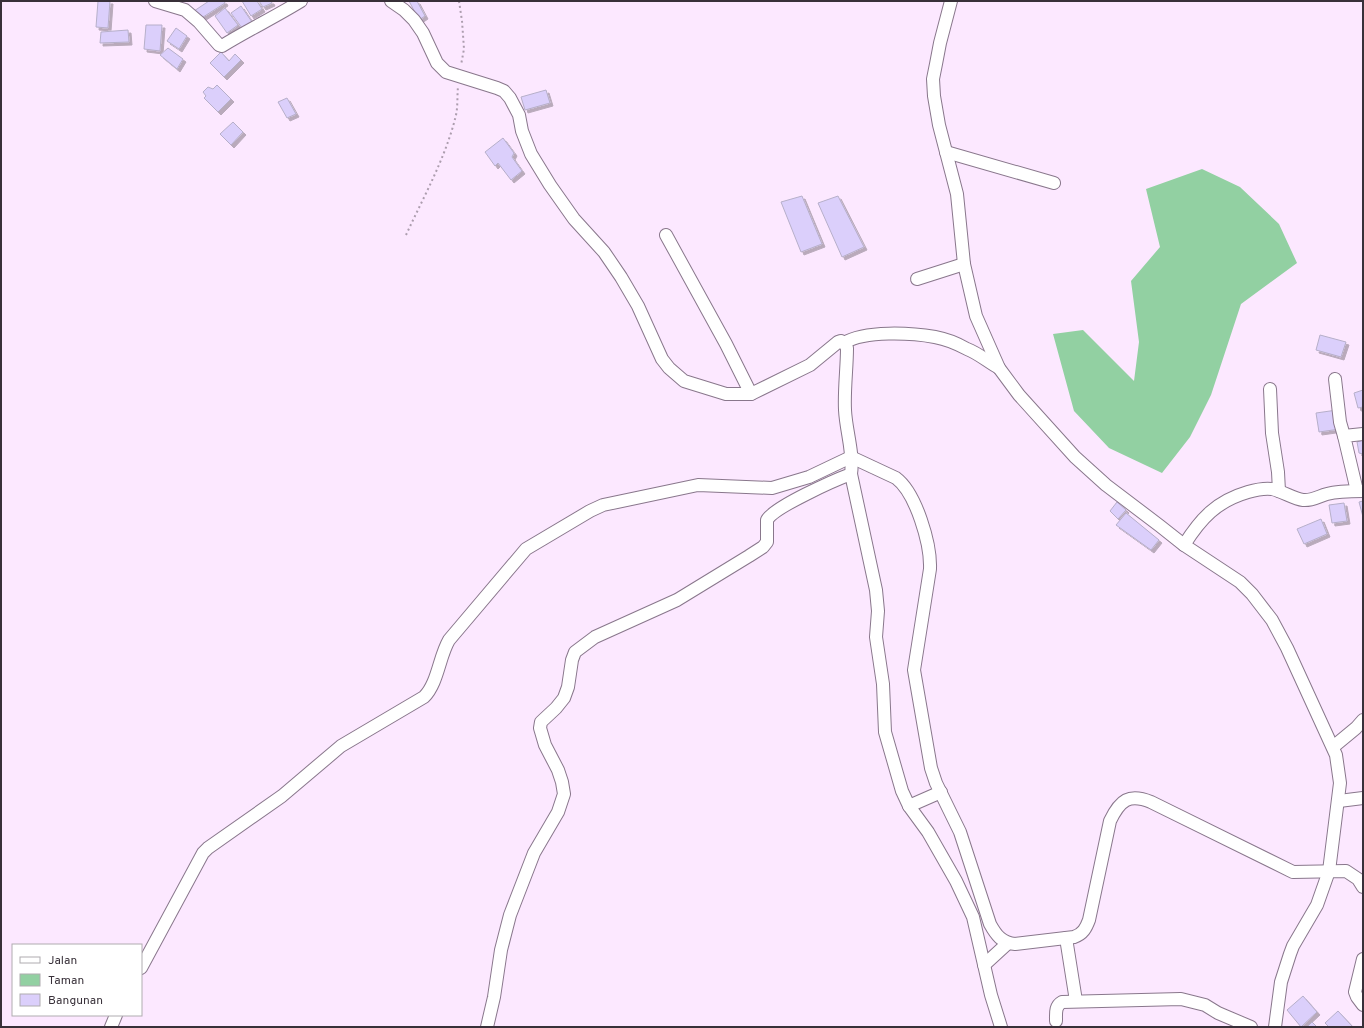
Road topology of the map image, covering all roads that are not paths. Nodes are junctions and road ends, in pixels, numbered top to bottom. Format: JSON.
{"nodes":[{"id":1,"x":155,"y":1,"type":"edge"},
{"id":2,"x":301,"y":1,"type":"edge"},
{"id":3,"x":391,"y":1,"type":"edge"},
{"id":4,"x":951,"y":1,"type":"edge"},
{"id":5,"x":946,"y":152,"type":"junction"},
{"id":6,"x":1054,"y":183,"type":"dead end"},
{"id":7,"x":666,"y":235,"type":"dead end"},
{"id":8,"x":964,"y":264,"type":"junction"},
{"id":9,"x":917,"y":279,"type":"dead end"},
{"id":10,"x":844,"y":343,"type":"junction"},
{"id":11,"x":999,"y":368,"type":"junction"},
{"id":12,"x":1335,"y":379,"type":"dead end"},
{"id":13,"x":1270,"y":389,"type":"dead end"},
{"id":14,"x":751,"y":394,"type":"junction"},
{"id":15,"x":1363,"y":434,"type":"edge"},
{"id":16,"x":1344,"y":436,"type":"junction"},
{"id":17,"x":851,"y":457,"type":"junction"},
{"id":18,"x":851,"y":474,"type":"junction"},
{"id":19,"x":1279,"y":491,"type":"junction"},
{"id":20,"x":1360,"y":491,"type":"edge"},
{"id":21,"x":1184,"y":545,"type":"junction"},
{"id":22,"x":1363,"y":720,"type":"edge"},
{"id":23,"x":1333,"y":747,"type":"junction"},
{"id":24,"x":941,"y":792,"type":"junction"},
{"id":25,"x":1363,"y":798,"type":"edge"},
{"id":26,"x":1338,"y":801,"type":"junction"},
{"id":27,"x":909,"y":806,"type":"junction"},
{"id":28,"x":1329,"y":871,"type":"junction"},
{"id":29,"x":1363,"y":887,"type":"edge"},
{"id":30,"x":1066,"y":938,"type":"junction"},
{"id":31,"x":1008,"y":943,"type":"junction"},
{"id":32,"x":1363,"y":958,"type":"edge"},
{"id":33,"x":984,"y":965,"type":"junction"},
{"id":34,"x":142,"y":966,"type":"edge"},
{"id":35,"x":1076,"y":1001,"type":"junction"},
{"id":36,"x":1363,"y":1005,"type":"edge"},
{"id":37,"x":116,"y":1016,"type":"edge"},
{"id":38,"x":1056,"y":1021,"type":"dead end"},
{"id":39,"x":111,"y":1027,"type":"edge"},
{"id":40,"x":486,"y":1027,"type":"edge"},
{"id":41,"x":1001,"y":1027,"type":"edge"},
{"id":42,"x":1251,"y":1027,"type":"edge"},
{"id":43,"x":1275,"y":1027,"type":"edge"}],
"edges":[{"from":1,"to":2,"type":"street"},
{"from":3,"to":14,"type":"street"},
{"from":4,"to":5,"type":"street"},
{"from":5,"to":6,"type":"street"},
{"from":5,"to":8,"type":"street"},
{"from":7,"to":14,"type":"street"},
{"from":8,"to":9,"type":"street"},
{"from":8,"to":11,"type":"street"},
{"from":10,"to":11,"type":"street"},
{"from":10,"to":14,"type":"street"},
{"from":10,"to":17,"type":"street"},
{"from":11,"to":21,"type":"street"},
{"from":12,"to":16,"type":"street"},
{"from":13,"to":19,"type":"street"},
{"from":15,"to":16,"type":"street"},
{"from":16,"to":20,"type":"street"},
{"from":17,"to":18,"type":"street"},
{"from":17,"to":24,"type":"street"},
{"from":17,"to":34,"type":"street"},
{"from":18,"to":27,"type":"street"},
{"from":18,"to":40,"type":"street"},
{"from":19,"to":20,"type":"street"},
{"from":19,"to":21,"type":"street"},
{"from":21,"to":23,"type":"street"},
{"from":22,"to":23,"type":"street"},
{"from":23,"to":26,"type":"street"},
{"from":24,"to":27,"type":"street"},
{"from":24,"to":31,"type":"street"},
{"from":25,"to":26,"type":"street"},
{"from":26,"to":28,"type":"street"},
{"from":27,"to":33,"type":"street"},
{"from":28,"to":29,"type":"street"},
{"from":28,"to":30,"type":"street"},
{"from":28,"to":43,"type":"street"},
{"from":30,"to":31,"type":"street"},
{"from":30,"to":35,"type":"street"},
{"from":31,"to":33,"type":"street"},
{"from":32,"to":36,"type":"street"},
{"from":33,"to":41,"type":"street"},
{"from":35,"to":38,"type":"street"},
{"from":35,"to":42,"type":"street"},
{"from":37,"to":39,"type":"street"}]}
